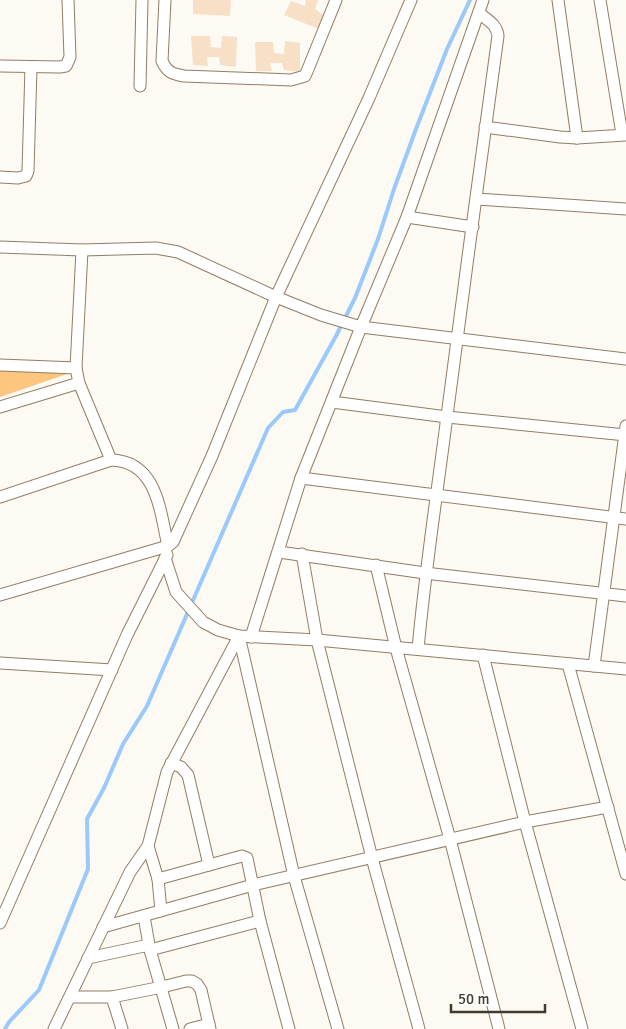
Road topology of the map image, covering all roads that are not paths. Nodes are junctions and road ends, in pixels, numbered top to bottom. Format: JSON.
{"nodes":[{"id":1,"x":68,"y":0,"type":"edge"},
{"id":2,"x":142,"y":0,"type":"edge"},
{"id":3,"x":165,"y":0,"type":"edge"},
{"id":4,"x":336,"y":0,"type":"edge"},
{"id":5,"x":410,"y":0,"type":"edge"},
{"id":6,"x":484,"y":0,"type":"edge"},
{"id":7,"x":558,"y":0,"type":"edge"},
{"id":8,"x":600,"y":0,"type":"edge"},
{"id":9,"x":478,"y":13,"type":"junction"},
{"id":10,"x":0,"y":66,"type":"edge"},
{"id":11,"x":31,"y":67,"type":"junction"},
{"id":12,"x":140,"y":86,"type":"dead end"},
{"id":13,"x":485,"y":128,"type":"junction"},
{"id":14,"x":624,"y":134,"type":"edge"},
{"id":15,"x":577,"y":138,"type":"junction"},
{"id":16,"x":0,"y":177,"type":"edge"},
{"id":17,"x":477,"y":200,"type":"junction"},
{"id":18,"x":626,"y":209,"type":"edge"},
{"id":19,"x":408,"y":217,"type":"junction"},
{"id":20,"x":473,"y":227,"type":"junction"},
{"id":21,"x":0,"y":247,"type":"edge"},
{"id":22,"x":82,"y":250,"type":"junction"},
{"id":23,"x":276,"y":297,"type":"junction"},
{"id":24,"x":360,"y":327,"type":"junction"},
{"id":25,"x":456,"y":338,"type":"junction"},
{"id":26,"x":626,"y":359,"type":"edge"},
{"id":27,"x":0,"y":365,"type":"edge"},
{"id":28,"x":76,"y":368,"type":"junction"},
{"id":29,"x":79,"y":383,"type":"junction"},
{"id":30,"x":332,"y":402,"type":"junction"},
{"id":31,"x":0,"y":407,"type":"edge"},
{"id":32,"x":447,"y":417,"type":"junction"},
{"id":33,"x":626,"y":432,"type":"edge"},
{"id":34,"x":111,"y":460,"type":"junction"},
{"id":35,"x":301,"y":478,"type":"junction"},
{"id":36,"x":435,"y":494,"type":"junction"},
{"id":37,"x":0,"y":497,"type":"edge"},
{"id":38,"x":613,"y":518,"type":"junction"},
{"id":39,"x":626,"y":519,"type":"edge"},
{"id":40,"x":171,"y":544,"type":"junction"},
{"id":41,"x":279,"y":552,"type":"junction"},
{"id":42,"x":302,"y":554,"type":"junction"},
{"id":43,"x":165,"y":558,"type":"junction"},
{"id":44,"x":376,"y":566,"type":"junction"},
{"id":45,"x":425,"y":573,"type":"junction"},
{"id":46,"x":603,"y":593,"type":"junction"},
{"id":47,"x":0,"y":595,"type":"edge"},
{"id":48,"x":626,"y":596,"type":"edge"},
{"id":49,"x":245,"y":636,"type":"junction"},
{"id":50,"x":317,"y":640,"type":"junction"},
{"id":51,"x":396,"y":648,"type":"junction"},
{"id":52,"x":418,"y":649,"type":"junction"},
{"id":53,"x":483,"y":656,"type":"junction"},
{"id":54,"x":0,"y":663,"type":"edge"},
{"id":55,"x":568,"y":664,"type":"junction"},
{"id":56,"x":594,"y":666,"type":"junction"},
{"id":57,"x":626,"y":669,"type":"edge"},
{"id":58,"x":112,"y":670,"type":"junction"},
{"id":59,"x":171,"y":763,"type":"junction"},
{"id":60,"x":608,"y":807,"type":"junction"},
{"id":61,"x":525,"y":822,"type":"junction"},
{"id":62,"x":450,"y":840,"type":"junction"},
{"id":63,"x":148,"y":846,"type":"junction"},
{"id":64,"x":372,"y":858,"type":"junction"},
{"id":65,"x":209,"y":865,"type":"junction"},
{"id":66,"x":626,"y":874,"type":"edge"},
{"id":67,"x":294,"y":876,"type":"junction"},
{"id":68,"x":158,"y":879,"type":"junction"},
{"id":69,"x":253,"y":885,"type":"junction"},
{"id":70,"x":161,"y":911,"type":"junction"},
{"id":71,"x":144,"y":916,"type":"junction"},
{"id":72,"x":260,"y":921,"type":"junction"},
{"id":73,"x":0,"y":923,"type":"edge"},
{"id":74,"x":103,"y":927,"type":"junction"},
{"id":75,"x":150,"y":947,"type":"junction"},
{"id":76,"x":88,"y":958,"type":"junction"},
{"id":77,"x":162,"y":987,"type":"junction"},
{"id":78,"x":112,"y":996,"type":"junction"},
{"id":79,"x":71,"y":997,"type":"junction"},
{"id":80,"x":210,"y":1026,"type":"edge"},
{"id":81,"x":54,"y":1029,"type":"edge"},
{"id":82,"x":122,"y":1029,"type":"edge"},
{"id":83,"x":173,"y":1029,"type":"edge"},
{"id":84,"x":190,"y":1029,"type":"edge"},
{"id":85,"x":289,"y":1029,"type":"edge"},
{"id":86,"x":338,"y":1029,"type":"edge"},
{"id":87,"x":419,"y":1029,"type":"edge"},
{"id":88,"x":499,"y":1029,"type":"edge"},
{"id":89,"x":582,"y":1029,"type":"edge"}],
"edges":[{"from":1,"to":11,"type":"street"},
{"from":2,"to":12,"type":"street"},
{"from":3,"to":4,"type":"street"},
{"from":5,"to":23,"type":"street"},
{"from":6,"to":9,"type":"street"},
{"from":7,"to":15,"type":"street"},
{"from":8,"to":14,"type":"street"},
{"from":9,"to":13,"type":"street"},
{"from":9,"to":19,"type":"street"},
{"from":10,"to":11,"type":"street"},
{"from":11,"to":16,"type":"street"},
{"from":13,"to":15,"type":"street"},
{"from":13,"to":17,"type":"street"},
{"from":14,"to":15,"type":"street"},
{"from":17,"to":18,"type":"street"},
{"from":17,"to":20,"type":"street"},
{"from":19,"to":20,"type":"street"},
{"from":19,"to":24,"type":"street"},
{"from":20,"to":25,"type":"street"},
{"from":21,"to":22,"type":"street"},
{"from":22,"to":23,"type":"street"},
{"from":22,"to":28,"type":"street"},
{"from":23,"to":24,"type":"street"},
{"from":23,"to":40,"type":"street"},
{"from":24,"to":25,"type":"street"},
{"from":24,"to":30,"type":"street"},
{"from":25,"to":26,"type":"street"},
{"from":25,"to":32,"type":"street"},
{"from":27,"to":28,"type":"street"},
{"from":28,"to":29,"type":"street"},
{"from":29,"to":31,"type":"street"},
{"from":29,"to":34,"type":"street"},
{"from":30,"to":32,"type":"street"},
{"from":30,"to":35,"type":"street"},
{"from":32,"to":33,"type":"street"},
{"from":32,"to":36,"type":"street"},
{"from":33,"to":38,"type":"street"},
{"from":34,"to":37,"type":"street"},
{"from":34,"to":40,"type":"street"},
{"from":35,"to":36,"type":"street"},
{"from":35,"to":41,"type":"street"},
{"from":36,"to":38,"type":"street"},
{"from":36,"to":45,"type":"street"},
{"from":38,"to":39,"type":"street"},
{"from":38,"to":46,"type":"street"},
{"from":40,"to":43,"type":"street"},
{"from":40,"to":47,"type":"street"},
{"from":41,"to":42,"type":"street"},
{"from":41,"to":49,"type":"street"},
{"from":42,"to":44,"type":"street"},
{"from":42,"to":50,"type":"street"},
{"from":43,"to":49,"type":"street"},
{"from":43,"to":58,"type":"street"},
{"from":44,"to":45,"type":"street"},
{"from":44,"to":51,"type":"street"},
{"from":45,"to":46,"type":"street"},
{"from":45,"to":52,"type":"street"},
{"from":46,"to":48,"type":"street"},
{"from":46,"to":56,"type":"street"},
{"from":49,"to":50,"type":"street"},
{"from":49,"to":59,"type":"street"},
{"from":49,"to":67,"type":"street"},
{"from":50,"to":51,"type":"street"},
{"from":50,"to":64,"type":"street"},
{"from":51,"to":52,"type":"street"},
{"from":51,"to":62,"type":"street"},
{"from":52,"to":53,"type":"street"},
{"from":53,"to":55,"type":"street"},
{"from":53,"to":61,"type":"street"},
{"from":54,"to":58,"type":"street"},
{"from":55,"to":56,"type":"street"},
{"from":55,"to":60,"type":"street"},
{"from":56,"to":57,"type":"street"},
{"from":58,"to":73,"type":"street"},
{"from":59,"to":63,"type":"street"},
{"from":59,"to":65,"type":"street"},
{"from":60,"to":61,"type":"street"},
{"from":60,"to":66,"type":"street"},
{"from":61,"to":62,"type":"street"},
{"from":61,"to":89,"type":"street"},
{"from":62,"to":64,"type":"street"},
{"from":62,"to":88,"type":"street"},
{"from":63,"to":68,"type":"street"},
{"from":63,"to":74,"type":"street"},
{"from":64,"to":67,"type":"street"},
{"from":64,"to":87,"type":"street"},
{"from":65,"to":68,"type":"street"},
{"from":65,"to":69,"type":"street"},
{"from":67,"to":69,"type":"street"},
{"from":67,"to":86,"type":"street"},
{"from":68,"to":70,"type":"street"},
{"from":69,"to":70,"type":"street"},
{"from":69,"to":72,"type":"street"},
{"from":70,"to":71,"type":"street"},
{"from":71,"to":74,"type":"street"},
{"from":71,"to":75,"type":"street"},
{"from":72,"to":75,"type":"street"},
{"from":72,"to":85,"type":"street"},
{"from":74,"to":76,"type":"street"},
{"from":75,"to":76,"type":"street"},
{"from":75,"to":77,"type":"street"},
{"from":76,"to":79,"type":"street"},
{"from":77,"to":78,"type":"street"},
{"from":77,"to":80,"type":"street"},
{"from":77,"to":83,"type":"street"},
{"from":78,"to":79,"type":"street"},
{"from":78,"to":82,"type":"street"},
{"from":79,"to":81,"type":"street"},
{"from":80,"to":84,"type":"street"}]}
